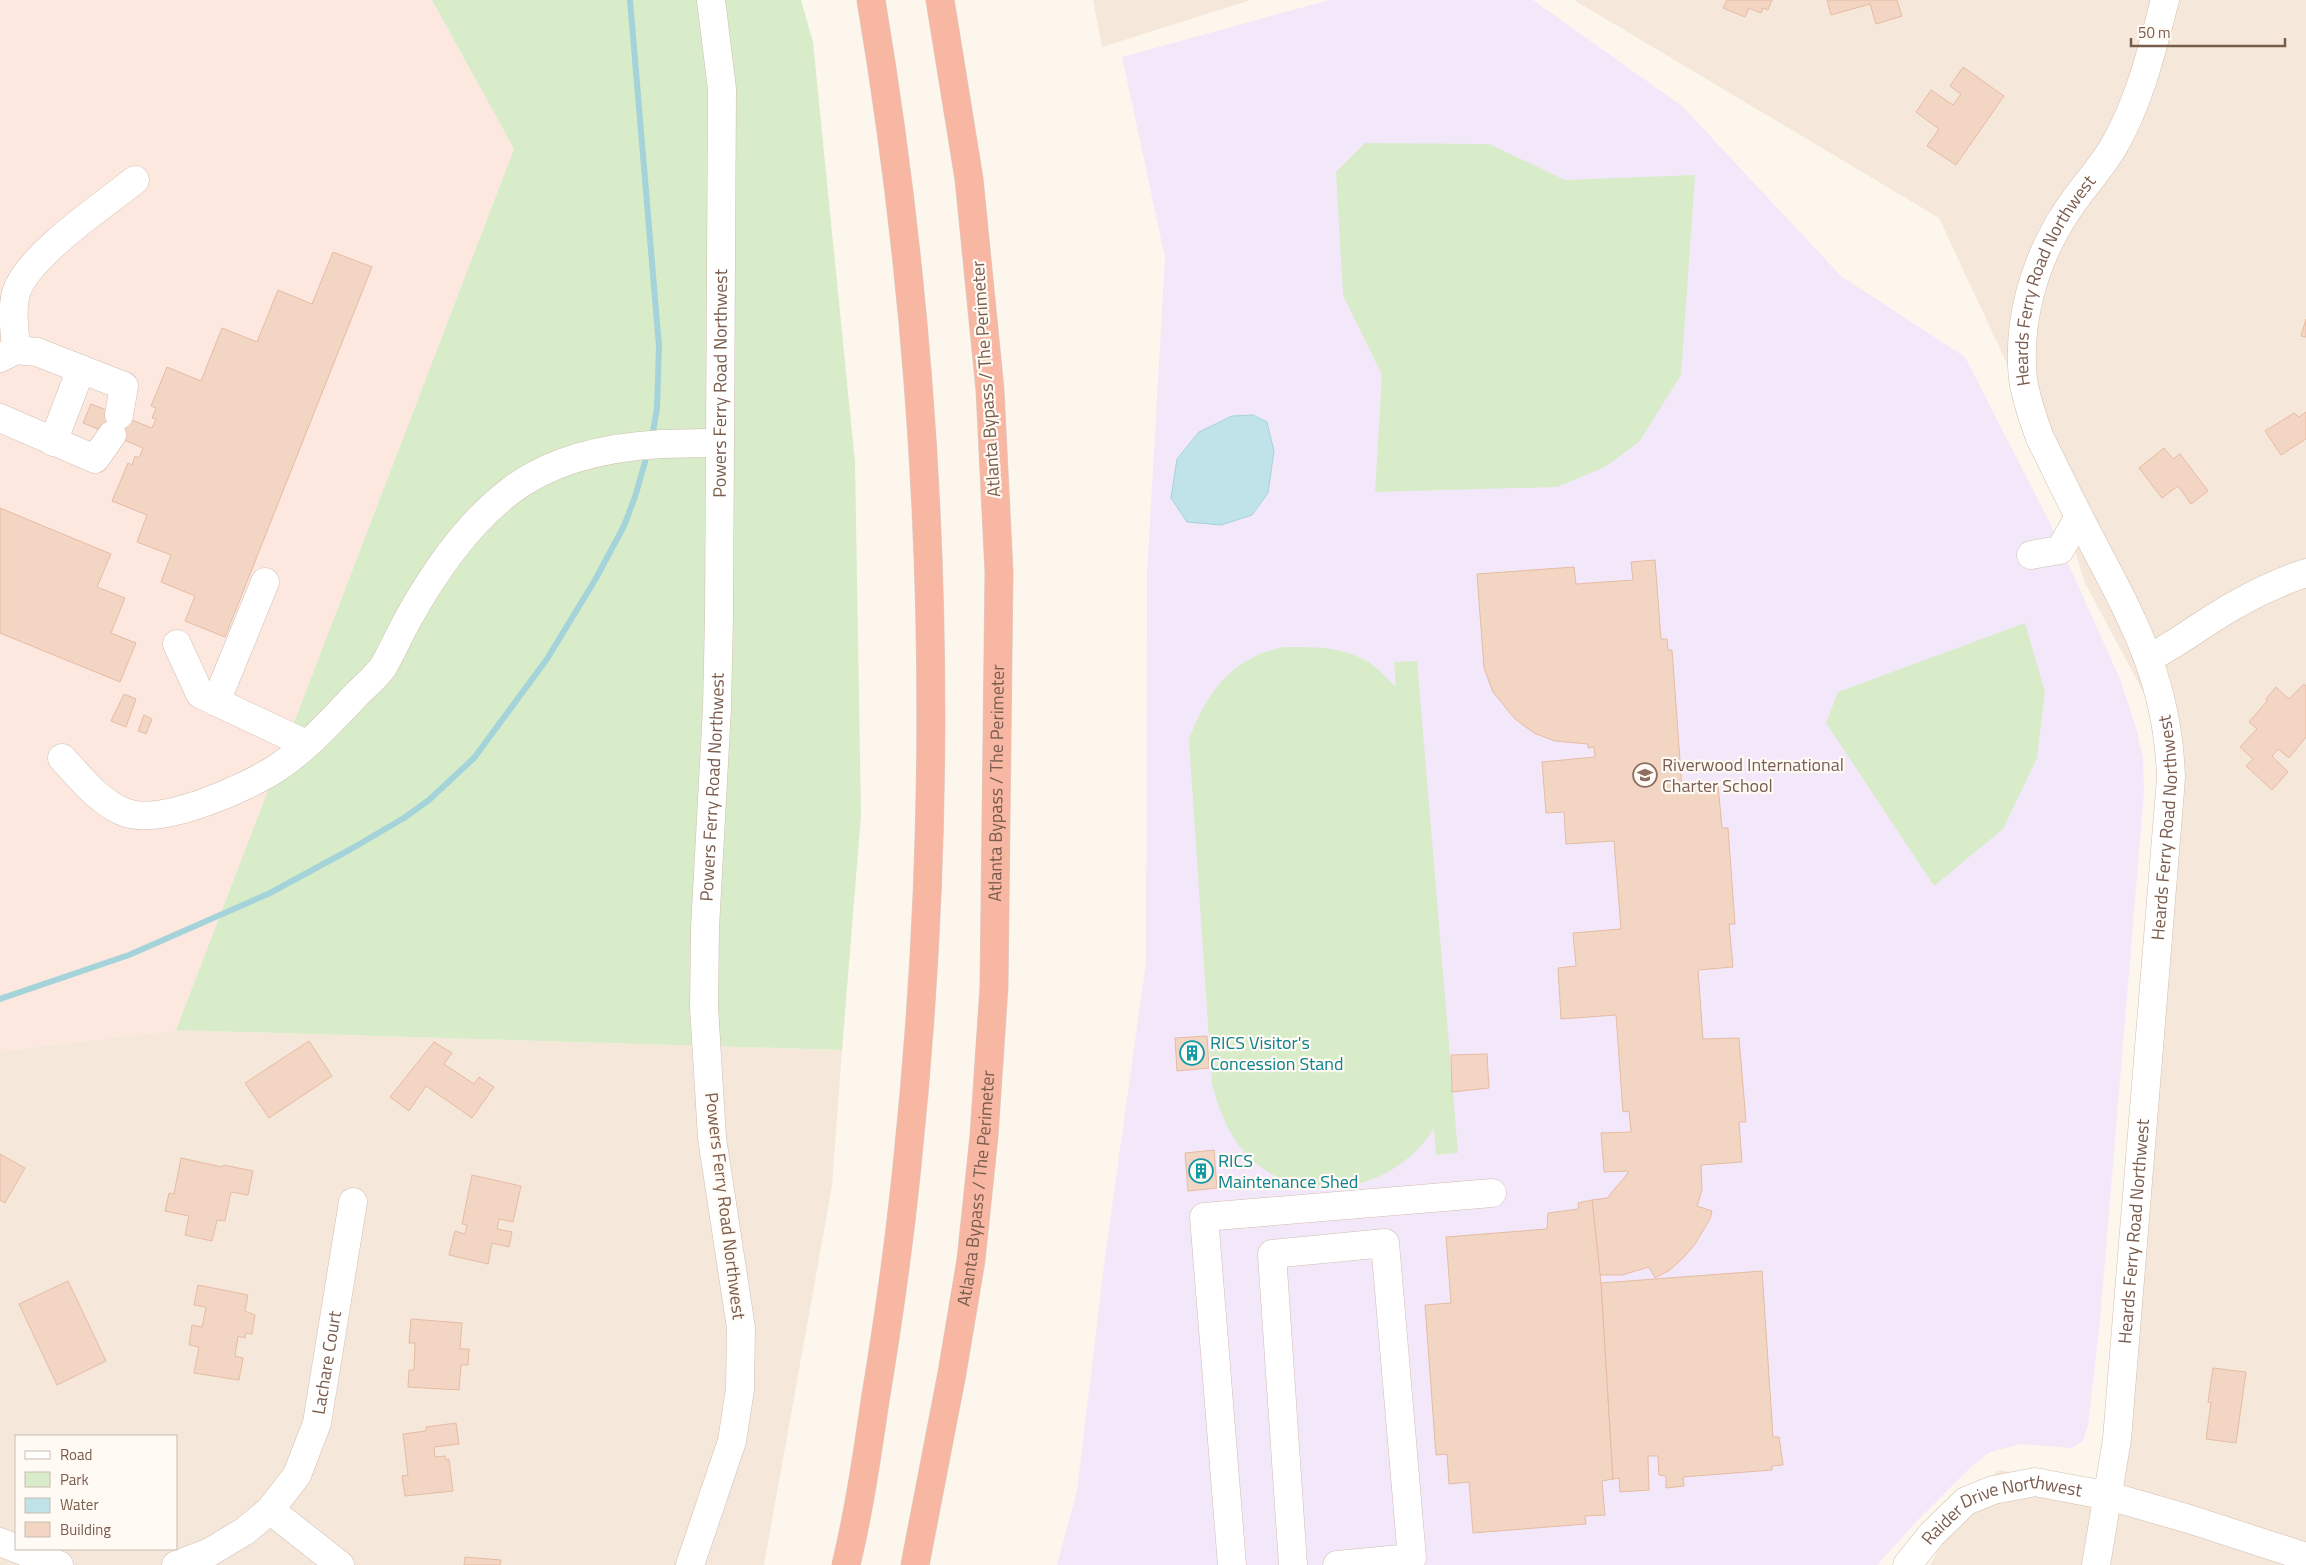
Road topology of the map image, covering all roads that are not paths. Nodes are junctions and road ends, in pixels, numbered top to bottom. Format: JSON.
{"nodes":[{"id":1,"x":711,"y":0,"type":"edge"},
{"id":2,"x":871,"y":0,"type":"edge"},
{"id":3,"x":940,"y":0,"type":"edge"},
{"id":4,"x":2165,"y":0,"type":"edge"},
{"id":5,"x":135,"y":180,"type":"dead end"},
{"id":6,"x":8,"y":354,"type":"edge"},
{"id":7,"x":81,"y":369,"type":"junction"},
{"id":8,"x":0,"y":418,"type":"edge"},
{"id":9,"x":53,"y":442,"type":"junction"},
{"id":10,"x":720,"y":442,"type":"junction"},
{"id":11,"x":2079,"y":517,"type":"junction"},
{"id":12,"x":2031,"y":555,"type":"dead end"},
{"id":13,"x":2306,"y":573,"type":"edge"},
{"id":14,"x":265,"y":582,"type":"dead end"},
{"id":15,"x":178,"y":644,"type":"dead end"},
{"id":16,"x":2149,"y":658,"type":"junction"},
{"id":17,"x":216,"y":702,"type":"junction"},
{"id":18,"x":306,"y":744,"type":"junction"},
{"id":19,"x":62,"y":758,"type":"dead end"},
{"id":20,"x":1492,"y":1193,"type":"dead end"},
{"id":21,"x":353,"y":1202,"type":"dead end"},
{"id":22,"x":2109,"y":1496,"type":"junction"},
{"id":23,"x":270,"y":1510,"type":"junction"},
{"id":24,"x":0,"y":1542,"type":"edge"},
{"id":25,"x":15,"y":1548,"type":"edge"},
{"id":26,"x":21,"y":1550,"type":"edge"},
{"id":27,"x":2306,"y":1557,"type":"edge"},
{"id":28,"x":59,"y":1565,"type":"edge"},
{"id":29,"x":176,"y":1565,"type":"edge"},
{"id":30,"x":340,"y":1565,"type":"edge"},
{"id":31,"x":690,"y":1565,"type":"edge"},
{"id":32,"x":846,"y":1565,"type":"edge"},
{"id":33,"x":915,"y":1565,"type":"edge"},
{"id":34,"x":1232,"y":1565,"type":"edge"},
{"id":35,"x":1293,"y":1565,"type":"edge"},
{"id":36,"x":1337,"y":1565,"type":"edge"},
{"id":37,"x":1907,"y":1565,"type":"edge"},
{"id":38,"x":2096,"y":1565,"type":"edge"}],
"edges":[{"from":1,"to":10,"type":"street","name":"Powers Ferry Road Northwest"},
{"from":2,"to":32,"type":"highway"},
{"from":3,"to":33,"type":"highway","name":"Atlanta Bypass / The Perimeter"},
{"from":4,"to":11,"type":"street","name":"Heards Ferry Road Northwest"},
{"from":5,"to":6,"type":"street"},
{"from":6,"to":7,"type":"street"},
{"from":7,"to":9,"type":"street"},
{"from":7,"to":9,"type":"street"},
{"from":8,"to":9,"type":"street"},
{"from":10,"to":18,"type":"street"},
{"from":10,"to":31,"type":"street","name":"Powers Ferry Road Northwest"},
{"from":11,"to":12,"type":"street"},
{"from":11,"to":16,"type":"street","name":"Heards Ferry Road Northwest"},
{"from":13,"to":16,"type":"street"},
{"from":14,"to":17,"type":"street"},
{"from":15,"to":17,"type":"street"},
{"from":16,"to":22,"type":"street","name":"Heards Ferry Road Northwest"},
{"from":17,"to":18,"type":"street"},
{"from":18,"to":19,"type":"street"},
{"from":20,"to":34,"type":"street"},
{"from":21,"to":23,"type":"street","name":"Lachare Court"},
{"from":22,"to":27,"type":"street","name":"Raider Drive Northwest"},
{"from":22,"to":37,"type":"street","name":"Raider Drive Northwest"},
{"from":22,"to":38,"type":"street","name":"Heards Ferry Road Northwest"},
{"from":23,"to":29,"type":"street","name":"Lachare Court"},
{"from":23,"to":30,"type":"street"},
{"from":24,"to":25,"type":"street"},
{"from":26,"to":28,"type":"street"},
{"from":35,"to":36,"type":"street"}]}
